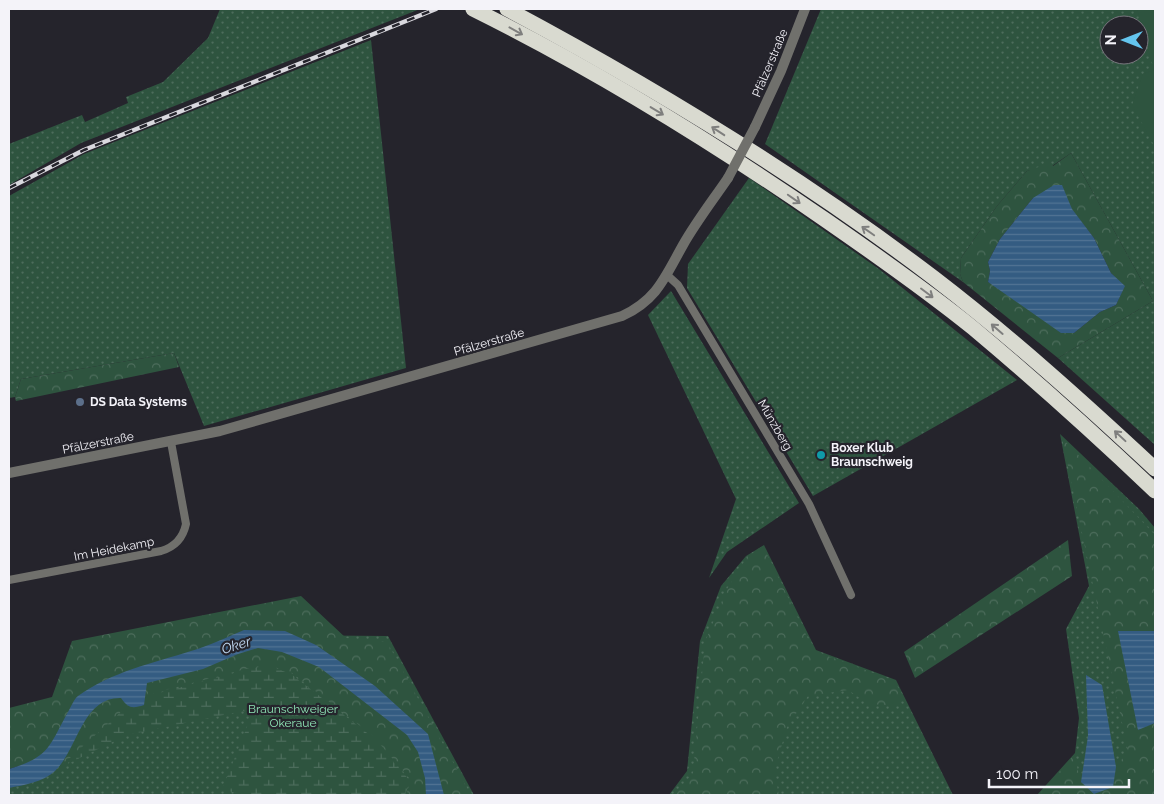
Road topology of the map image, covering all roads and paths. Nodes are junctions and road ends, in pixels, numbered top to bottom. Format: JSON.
{"nodes":[{"id":1,"x":473,"y":9,"type":"edge"},
{"id":2,"x":507,"y":9,"type":"edge"},
{"id":3,"x":805,"y":9,"type":"edge"},
{"id":4,"x":667,"y":275,"type":"junction"},
{"id":5,"x":171,"y":442,"type":"junction"},
{"id":6,"x":1155,"y":469,"type":"edge"},
{"id":7,"x":9,"y":474,"type":"edge"},
{"id":8,"x":1155,"y":491,"type":"edge"},
{"id":9,"x":9,"y":580,"type":"edge"},
{"id":10,"x":851,"y":595,"type":"dead end"}],
"edges":[{"from":1,"to":8,"type":"highway","one_way":true},
{"from":6,"to":2,"type":"highway","one_way":true},
{"from":3,"to":4,"type":"street","name":"Pfälzerstraße","bridge":true},
{"from":4,"to":5,"type":"street","name":"Pfälzerstraße"},
{"from":4,"to":10,"type":"street","name":"Münzberg"},
{"from":5,"to":7,"type":"street","name":"Pfälzerstraße"},
{"from":5,"to":9,"type":"street","name":"Im Heidekamp"}]}
